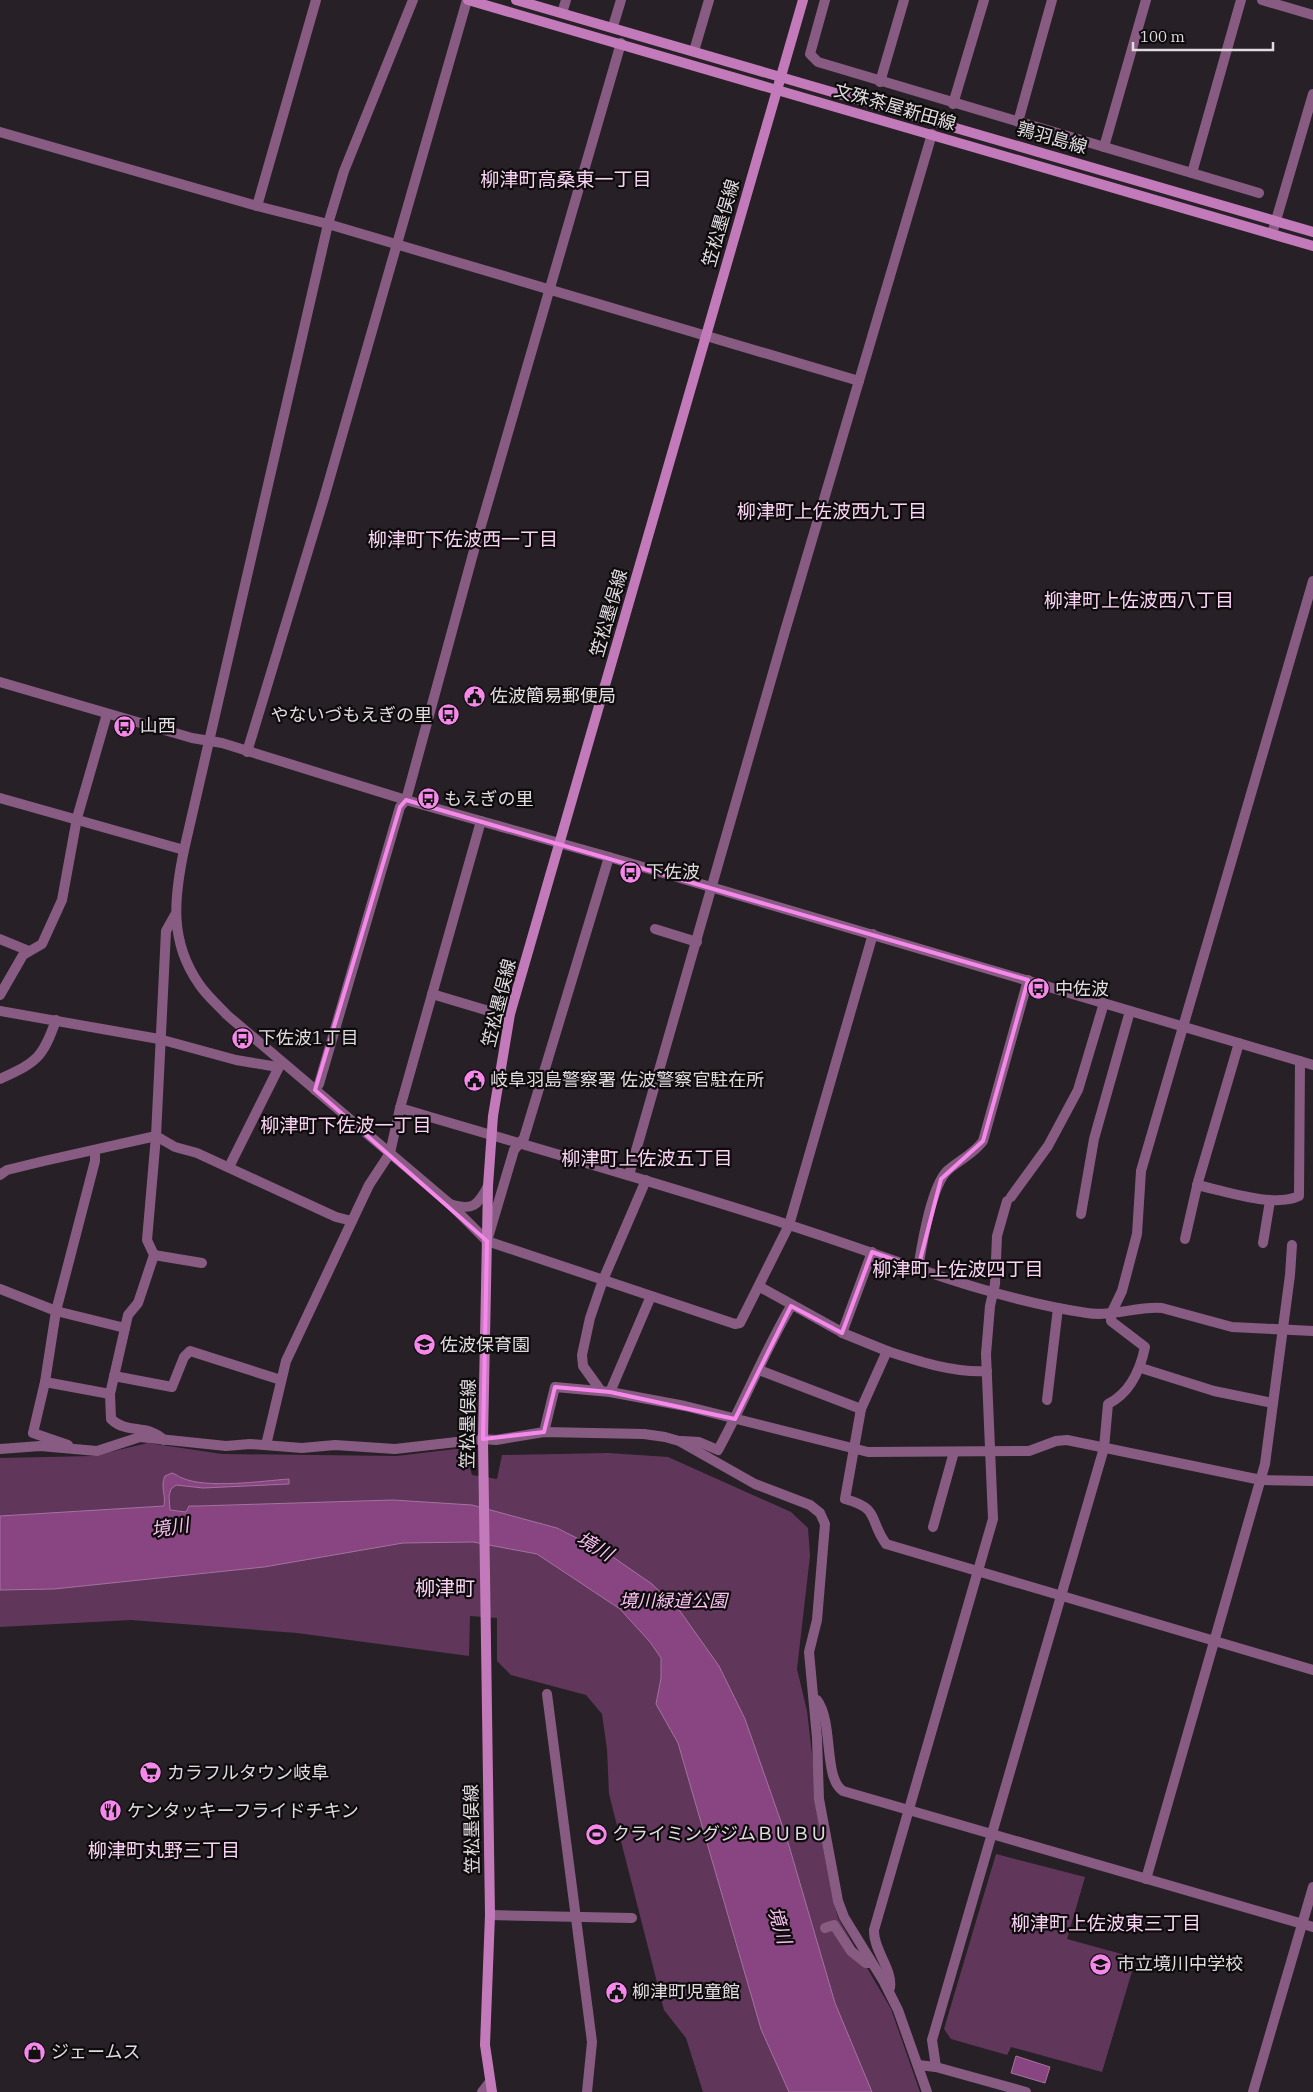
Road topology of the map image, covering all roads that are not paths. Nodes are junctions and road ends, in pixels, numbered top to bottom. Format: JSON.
{"nodes":[{"id":1,"x":316,"y":0,"type":"edge"},
{"id":2,"x":414,"y":0,"type":"edge"},
{"id":3,"x":468,"y":0,"type":"edge"},
{"id":4,"x":516,"y":0,"type":"edge"},
{"id":5,"x":566,"y":0,"type":"edge"},
{"id":6,"x":621,"y":0,"type":"edge"},
{"id":7,"x":709,"y":0,"type":"edge"},
{"id":8,"x":803,"y":0,"type":"edge"},
{"id":9,"x":826,"y":0,"type":"edge"},
{"id":10,"x":904,"y":0,"type":"edge"},
{"id":11,"x":984,"y":0,"type":"edge"},
{"id":12,"x":1052,"y":0,"type":"edge"},
{"id":13,"x":1146,"y":0,"type":"edge"},
{"id":14,"x":1241,"y":0,"type":"edge"},
{"id":15,"x":1262,"y":0,"type":"edge"},
{"id":16,"x":562,"y":14,"type":"junction"},
{"id":17,"x":1313,"y":15,"type":"edge"},
{"id":18,"x":614,"y":23,"type":"dead end"},
{"id":19,"x":622,"y":43,"type":"junction"},
{"id":20,"x":694,"y":51,"type":"junction"},
{"id":21,"x":782,"y":76,"type":"junction"},
{"id":22,"x":880,"y":82,"type":"junction"},
{"id":23,"x":777,"y":90,"type":"junction"},
{"id":24,"x":1313,"y":94,"type":"edge"},
{"id":25,"x":953,"y":104,"type":"junction"},
{"id":26,"x":1018,"y":122,"type":"junction"},
{"id":27,"x":0,"y":132,"type":"edge"},
{"id":28,"x":932,"y":134,"type":"junction"},
{"id":29,"x":1104,"y":147,"type":"junction"},
{"id":30,"x":1192,"y":173,"type":"junction"},
{"id":31,"x":1259,"y":193,"type":"dead end"},
{"id":32,"x":257,"y":206,"type":"junction"},
{"id":33,"x":1276,"y":221,"type":"junction"},
{"id":34,"x":328,"y":224,"type":"junction"},
{"id":35,"x":1313,"y":232,"type":"edge"},
{"id":36,"x":1272,"y":234,"type":"junction"},
{"id":37,"x":397,"y":244,"type":"junction"},
{"id":38,"x":1313,"y":246,"type":"edge"},
{"id":39,"x":550,"y":291,"type":"junction"},
{"id":40,"x":705,"y":336,"type":"junction"},
{"id":41,"x":859,"y":381,"type":"junction"},
{"id":42,"x":1313,"y":582,"type":"edge"},
{"id":43,"x":0,"y":682,"type":"edge"},
{"id":44,"x":107,"y":714,"type":"junction"},
{"id":45,"x":209,"y":741,"type":"junction"},
{"id":46,"x":247,"y":752,"type":"junction"},
{"id":47,"x":0,"y":798,"type":"edge"},
{"id":48,"x":406,"y":800,"type":"junction"},
{"id":49,"x":77,"y":818,"type":"junction"},
{"id":50,"x":481,"y":822,"type":"junction"},
{"id":51,"x":558,"y":843,"type":"junction"},
{"id":52,"x":184,"y":850,"type":"junction"},
{"id":53,"x":609,"y":857,"type":"junction"},
{"id":54,"x":712,"y":888,"type":"junction"},
{"id":55,"x":175,"y":915,"type":"junction"},
{"id":56,"x":655,"y":929,"type":"dead end"},
{"id":57,"x":873,"y":934,"type":"junction"},
{"id":58,"x":0,"y":939,"type":"edge"},
{"id":59,"x":697,"y":942,"type":"junction"},
{"id":60,"x":29,"y":951,"type":"junction"},
{"id":61,"x":1028,"y":980,"type":"junction"},
{"id":62,"x":432,"y":994,"type":"junction"},
{"id":63,"x":0,"y":995,"type":"edge"},
{"id":64,"x":1104,"y":1003,"type":"junction"},
{"id":65,"x":0,"y":1011,"type":"edge"},
{"id":66,"x":1130,"y":1011,"type":"junction"},
{"id":67,"x":510,"y":1014,"type":"junction"},
{"id":68,"x":56,"y":1020,"type":"junction"},
{"id":69,"x":1182,"y":1026,"type":"junction"},
{"id":70,"x":159,"y":1039,"type":"junction"},
{"id":71,"x":1239,"y":1043,"type":"junction"},
{"id":72,"x":1300,"y":1061,"type":"junction"},
{"id":73,"x":280,"y":1064,"type":"junction"},
{"id":74,"x":1313,"y":1065,"type":"edge"},
{"id":75,"x":0,"y":1079,"type":"edge"},
{"id":76,"x":315,"y":1090,"type":"junction"},
{"id":77,"x":400,"y":1108,"type":"junction"},
{"id":78,"x":491,"y":1135,"type":"junction"},
{"id":79,"x":156,"y":1136,"type":"junction"},
{"id":80,"x":520,"y":1144,"type":"junction"},
{"id":81,"x":95,"y":1151,"type":"junction"},
{"id":82,"x":390,"y":1153,"type":"junction"},
{"id":83,"x":229,"y":1167,"type":"junction"},
{"id":84,"x":0,"y":1175,"type":"edge"},
{"id":85,"x":629,"y":1175,"type":"junction"},
{"id":86,"x":646,"y":1180,"type":"junction"},
{"id":87,"x":1197,"y":1185,"type":"junction"},
{"id":88,"x":488,"y":1186,"type":"junction"},
{"id":89,"x":1270,"y":1200,"type":"junction"},
{"id":90,"x":450,"y":1204,"type":"junction"},
{"id":91,"x":1081,"y":1214,"type":"dead end"},
{"id":92,"x":352,"y":1221,"type":"junction"},
{"id":93,"x":789,"y":1225,"type":"junction"},
{"id":94,"x":1186,"y":1239,"type":"dead end"},
{"id":95,"x":487,"y":1241,"type":"junction"},
{"id":96,"x":1263,"y":1242,"type":"dead end"},
{"id":97,"x":1292,"y":1246,"type":"dead end"},
{"id":98,"x":872,"y":1252,"type":"junction"},
{"id":99,"x":154,"y":1255,"type":"junction"},
{"id":100,"x":202,"y":1264,"type":"dead end"},
{"id":101,"x":918,"y":1268,"type":"junction"},
{"id":102,"x":603,"y":1280,"type":"junction"},
{"id":103,"x":760,"y":1287,"type":"junction"},
{"id":104,"x":0,"y":1289,"type":"edge"},
{"id":105,"x":993,"y":1292,"type":"junction"},
{"id":106,"x":651,"y":1296,"type":"junction"},
{"id":107,"x":791,"y":1306,"type":"junction"},
{"id":108,"x":1058,"y":1308,"type":"junction"},
{"id":109,"x":56,"y":1311,"type":"junction"},
{"id":110,"x":1111,"y":1314,"type":"junction"},
{"id":111,"x":125,"y":1328,"type":"junction"},
{"id":112,"x":1283,"y":1330,"type":"junction"},
{"id":113,"x":1313,"y":1331,"type":"edge"},
{"id":114,"x":842,"y":1333,"type":"junction"},
{"id":115,"x":886,"y":1350,"type":"junction"},
{"id":116,"x":1141,"y":1368,"type":"junction"},
{"id":117,"x":759,"y":1370,"type":"junction"},
{"id":118,"x":986,"y":1371,"type":"junction"},
{"id":119,"x":114,"y":1376,"type":"junction"},
{"id":120,"x":281,"y":1380,"type":"junction"},
{"id":121,"x":45,"y":1382,"type":"junction"},
{"id":122,"x":606,"y":1392,"type":"junction"},
{"id":123,"x":110,"y":1394,"type":"junction"},
{"id":124,"x":1048,"y":1400,"type":"dead end"},
{"id":125,"x":1273,"y":1403,"type":"junction"},
{"id":126,"x":861,"y":1408,"type":"junction"},
{"id":127,"x":735,"y":1419,"type":"junction"},
{"id":128,"x":544,"y":1432,"type":"junction"},
{"id":129,"x":484,"y":1439,"type":"junction"},
{"id":130,"x":164,"y":1440,"type":"junction"},
{"id":131,"x":679,"y":1441,"type":"junction"},
{"id":132,"x":266,"y":1445,"type":"junction"},
{"id":133,"x":1104,"y":1448,"type":"junction"},
{"id":134,"x":0,"y":1449,"type":"edge"},
{"id":135,"x":70,"y":1450,"type":"junction"},
{"id":136,"x":855,"y":1450,"type":"junction"},
{"id":137,"x":954,"y":1452,"type":"junction"},
{"id":138,"x":992,"y":1452,"type":"junction"},
{"id":139,"x":1261,"y":1480,"type":"junction"},
{"id":140,"x":1313,"y":1481,"type":"edge"},
{"id":141,"x":933,"y":1527,"type":"dead end"},
{"id":142,"x":979,"y":1572,"type":"junction"},
{"id":143,"x":1060,"y":1596,"type":"junction"},
{"id":144,"x":1214,"y":1641,"type":"junction"},
{"id":145,"x":1313,"y":1670,"type":"edge"},
{"id":146,"x":547,"y":1694,"type":"dead end"},
{"id":147,"x":814,"y":1696,"type":"junction"},
{"id":148,"x":910,"y":1810,"type":"junction"},
{"id":149,"x":992,"y":1834,"type":"junction"},
{"id":150,"x":1146,"y":1879,"type":"junction"},
{"id":151,"x":1313,"y":1887,"type":"edge"},
{"id":152,"x":490,"y":1915,"type":"junction"},
{"id":153,"x":576,"y":1918,"type":"junction"},
{"id":154,"x":632,"y":1918,"type":"dead end"},
{"id":155,"x":1302,"y":1924,"type":"junction"},
{"id":156,"x":1313,"y":1927,"type":"edge"},
{"id":157,"x":825,"y":1928,"type":"dead end"},
{"id":158,"x":871,"y":1963,"type":"junction"},
{"id":159,"x":889,"y":1992,"type":"junction"},
{"id":160,"x":918,"y":2065,"type":"junction"},
{"id":161,"x":936,"y":2067,"type":"junction"},
{"id":162,"x":490,"y":2088,"type":"edge"},
{"id":163,"x":482,"y":2092,"type":"edge"},
{"id":164,"x":587,"y":2092,"type":"edge"},
{"id":165,"x":927,"y":2092,"type":"edge"},
{"id":166,"x":1026,"y":2092,"type":"edge"},
{"id":167,"x":1253,"y":2092,"type":"edge"}],
"edges":[{"from":1,"to":32,"type":"street"},
{"from":2,"to":34,"type":"street"},
{"from":3,"to":19,"type":"main road","name":"文殊茶屋新田線"},
{"from":3,"to":37,"type":"street"},
{"from":4,"to":16,"type":"main road"},
{"from":5,"to":16,"type":"street"},
{"from":6,"to":18,"type":"street"},
{"from":7,"to":20,"type":"street"},
{"from":8,"to":21,"type":"main road","name":"笠松墨俣線"},
{"from":9,"to":22,"type":"street"},
{"from":10,"to":22,"type":"street"},
{"from":11,"to":25,"type":"street"},
{"from":12,"to":26,"type":"street"},
{"from":13,"to":29,"type":"street"},
{"from":14,"to":30,"type":"street"},
{"from":15,"to":17,"type":"street"},
{"from":16,"to":20,"type":"main road"},
{"from":19,"to":23,"type":"main road","name":"文殊茶屋新田線"},
{"from":19,"to":39,"type":"street"},
{"from":20,"to":21,"type":"main road"},
{"from":21,"to":23,"type":"main road","name":"笠松墨俣線"},
{"from":21,"to":33,"type":"main road","name":"鶉羽島線"},
{"from":22,"to":25,"type":"street"},
{"from":23,"to":28,"type":"main road","name":"文殊茶屋新田線"},
{"from":23,"to":40,"type":"main road","name":"笠松墨俣線"},
{"from":24,"to":33,"type":"street"},
{"from":25,"to":26,"type":"street"},
{"from":26,"to":29,"type":"street"},
{"from":27,"to":32,"type":"street"},
{"from":28,"to":36,"type":"main road","name":"文殊茶屋新田線"},
{"from":28,"to":41,"type":"street"},
{"from":29,"to":30,"type":"street"},
{"from":30,"to":31,"type":"street"},
{"from":32,"to":34,"type":"street"},
{"from":33,"to":35,"type":"main road","name":"鶉羽島線"},
{"from":33,"to":36,"type":"street"},
{"from":34,"to":37,"type":"street"},
{"from":34,"to":45,"type":"street"},
{"from":36,"to":38,"type":"main road","name":"文殊茶屋新田線"},
{"from":37,"to":39,"type":"street"},
{"from":37,"to":46,"type":"street"},
{"from":39,"to":40,"type":"street"},
{"from":39,"to":48,"type":"street"},
{"from":40,"to":41,"type":"street"},
{"from":40,"to":51,"type":"main road","name":"笠松墨俣線"},
{"from":41,"to":54,"type":"street"},
{"from":42,"to":69,"type":"street"},
{"from":43,"to":44,"type":"street"},
{"from":44,"to":45,"type":"street"},
{"from":44,"to":49,"type":"street"},
{"from":45,"to":46,"type":"street"},
{"from":45,"to":52,"type":"street"},
{"from":46,"to":48,"type":"street"},
{"from":47,"to":49,"type":"street"},
{"from":48,"to":50,"type":"street"},
{"from":48,"to":76,"type":"street"},
{"from":49,"to":52,"type":"street"},
{"from":49,"to":60,"type":"street"},
{"from":50,"to":51,"type":"street"},
{"from":50,"to":62,"type":"street"},
{"from":51,"to":53,"type":"street"},
{"from":51,"to":67,"type":"main road","name":"笠松墨俣線"},
{"from":52,"to":55,"type":"street"},
{"from":53,"to":54,"type":"street"},
{"from":53,"to":80,"type":"street"},
{"from":54,"to":57,"type":"street"},
{"from":54,"to":59,"type":"street"},
{"from":55,"to":70,"type":"street"},
{"from":55,"to":73,"type":"street"},
{"from":56,"to":59,"type":"street"},
{"from":57,"to":61,"type":"street"},
{"from":57,"to":93,"type":"street"},
{"from":58,"to":60,"type":"street"},
{"from":59,"to":85,"type":"street"},
{"from":60,"to":63,"type":"street"},
{"from":61,"to":64,"type":"street"},
{"from":61,"to":101,"type":"street"},
{"from":62,"to":67,"type":"street"},
{"from":62,"to":77,"type":"street"},
{"from":64,"to":66,"type":"street"},
{"from":64,"to":105,"type":"street"},
{"from":65,"to":68,"type":"street"},
{"from":66,"to":69,"type":"street"},
{"from":66,"to":91,"type":"street"},
{"from":67,"to":78,"type":"main road","name":"笠松墨俣線"},
{"from":68,"to":70,"type":"street"},
{"from":68,"to":75,"type":"street"},
{"from":69,"to":71,"type":"street"},
{"from":69,"to":110,"type":"street"},
{"from":70,"to":73,"type":"street"},
{"from":70,"to":79,"type":"street"},
{"from":71,"to":72,"type":"street"},
{"from":71,"to":87,"type":"street"},
{"from":72,"to":74,"type":"street"},
{"from":72,"to":89,"type":"street"},
{"from":73,"to":76,"type":"street"},
{"from":73,"to":83,"type":"street"},
{"from":76,"to":82,"type":"street"},
{"from":77,"to":78,"type":"street"},
{"from":77,"to":82,"type":"street"},
{"from":78,"to":80,"type":"street"},
{"from":78,"to":88,"type":"main road","name":"笠松墨俣線"},
{"from":79,"to":81,"type":"street"},
{"from":79,"to":83,"type":"street"},
{"from":79,"to":99,"type":"street"},
{"from":80,"to":85,"type":"street"},
{"from":80,"to":95,"type":"street"},
{"from":81,"to":84,"type":"street"},
{"from":81,"to":109,"type":"street"},
{"from":82,"to":90,"type":"street"},
{"from":82,"to":92,"type":"street"},
{"from":83,"to":92,"type":"street"},
{"from":85,"to":86,"type":"street"},
{"from":86,"to":93,"type":"street"},
{"from":86,"to":102,"type":"street"},
{"from":87,"to":89,"type":"street"},
{"from":87,"to":94,"type":"street"},
{"from":88,"to":90,"type":"street"},
{"from":88,"to":95,"type":"main road","name":"笠松墨俣線"},
{"from":89,"to":96,"type":"street"},
{"from":90,"to":95,"type":"street"},
{"from":92,"to":120,"type":"street"},
{"from":93,"to":98,"type":"street"},
{"from":93,"to":103,"type":"street"},
{"from":95,"to":102,"type":"street"},
{"from":95,"to":129,"type":"main road","name":"笠松墨俣線"},
{"from":97,"to":112,"type":"street"},
{"from":98,"to":101,"type":"street"},
{"from":98,"to":114,"type":"street"},
{"from":99,"to":100,"type":"street"},
{"from":99,"to":111,"type":"street"},
{"from":101,"to":105,"type":"street"},
{"from":102,"to":106,"type":"street"},
{"from":102,"to":122,"type":"street"},
{"from":103,"to":106,"type":"street"},
{"from":103,"to":107,"type":"street"},
{"from":104,"to":109,"type":"street"},
{"from":105,"to":108,"type":"street"},
{"from":105,"to":118,"type":"street"},
{"from":106,"to":122,"type":"street"},
{"from":107,"to":114,"type":"street"},
{"from":107,"to":117,"type":"street"},
{"from":108,"to":110,"type":"street"},
{"from":108,"to":124,"type":"street"},
{"from":109,"to":111,"type":"street"},
{"from":109,"to":121,"type":"street"},
{"from":110,"to":112,"type":"street"},
{"from":110,"to":116,"type":"street"},
{"from":111,"to":119,"type":"street"},
{"from":112,"to":113,"type":"street"},
{"from":112,"to":125,"type":"street"},
{"from":114,"to":115,"type":"street"},
{"from":115,"to":118,"type":"street"},
{"from":115,"to":126,"type":"street"},
{"from":116,"to":125,"type":"street"},
{"from":116,"to":133,"type":"street"},
{"from":117,"to":126,"type":"street"},
{"from":117,"to":127,"type":"street"},
{"from":118,"to":138,"type":"street"},
{"from":119,"to":120,"type":"street"},
{"from":119,"to":123,"type":"street"},
{"from":120,"to":132,"type":"street"},
{"from":121,"to":123,"type":"street"},
{"from":121,"to":135,"type":"street"},
{"from":122,"to":127,"type":"street"},
{"from":122,"to":128,"type":"street"},
{"from":123,"to":130,"type":"street"},
{"from":125,"to":139,"type":"street"},
{"from":126,"to":136,"type":"street"},
{"from":127,"to":131,"type":"street"},
{"from":127,"to":136,"type":"street"},
{"from":128,"to":129,"type":"street"},
{"from":128,"to":131,"type":"street"},
{"from":129,"to":132,"type":"street"},
{"from":129,"to":152,"type":"main road","name":"笠松墨俣線"},
{"from":130,"to":132,"type":"street"},
{"from":130,"to":135,"type":"street"},
{"from":131,"to":147,"type":"street"},
{"from":133,"to":138,"type":"street"},
{"from":133,"to":139,"type":"street"},
{"from":133,"to":143,"type":"street"},
{"from":134,"to":135,"type":"street"},
{"from":136,"to":137,"type":"street"},
{"from":136,"to":142,"type":"street"},
{"from":137,"to":138,"type":"street"},
{"from":137,"to":141,"type":"street"},
{"from":138,"to":142,"type":"street"},
{"from":139,"to":140,"type":"street"},
{"from":139,"to":144,"type":"street"},
{"from":142,"to":143,"type":"street"},
{"from":142,"to":148,"type":"street"},
{"from":143,"to":144,"type":"street"},
{"from":143,"to":149,"type":"street"},
{"from":144,"to":145,"type":"street"},
{"from":144,"to":150,"type":"street"},
{"from":146,"to":153,"type":"street"},
{"from":147,"to":148,"type":"street"},
{"from":147,"to":158,"type":"street"},
{"from":148,"to":149,"type":"street"},
{"from":148,"to":159,"type":"street"},
{"from":149,"to":150,"type":"street"},
{"from":149,"to":161,"type":"street"},
{"from":150,"to":155,"type":"street"},
{"from":151,"to":155,"type":"street"},
{"from":152,"to":153,"type":"street"},
{"from":152,"to":162,"type":"main road","name":"笠松墨俣線"},
{"from":153,"to":154,"type":"street"},
{"from":153,"to":164,"type":"street"},
{"from":155,"to":156,"type":"street"},
{"from":155,"to":167,"type":"street"},
{"from":157,"to":158,"type":"street"},
{"from":158,"to":159,"type":"street"},
{"from":159,"to":160,"type":"street"},
{"from":160,"to":161,"type":"street"},
{"from":160,"to":165,"type":"street"},
{"from":161,"to":166,"type":"street"},
{"from":162,"to":163,"type":"street"}]}
